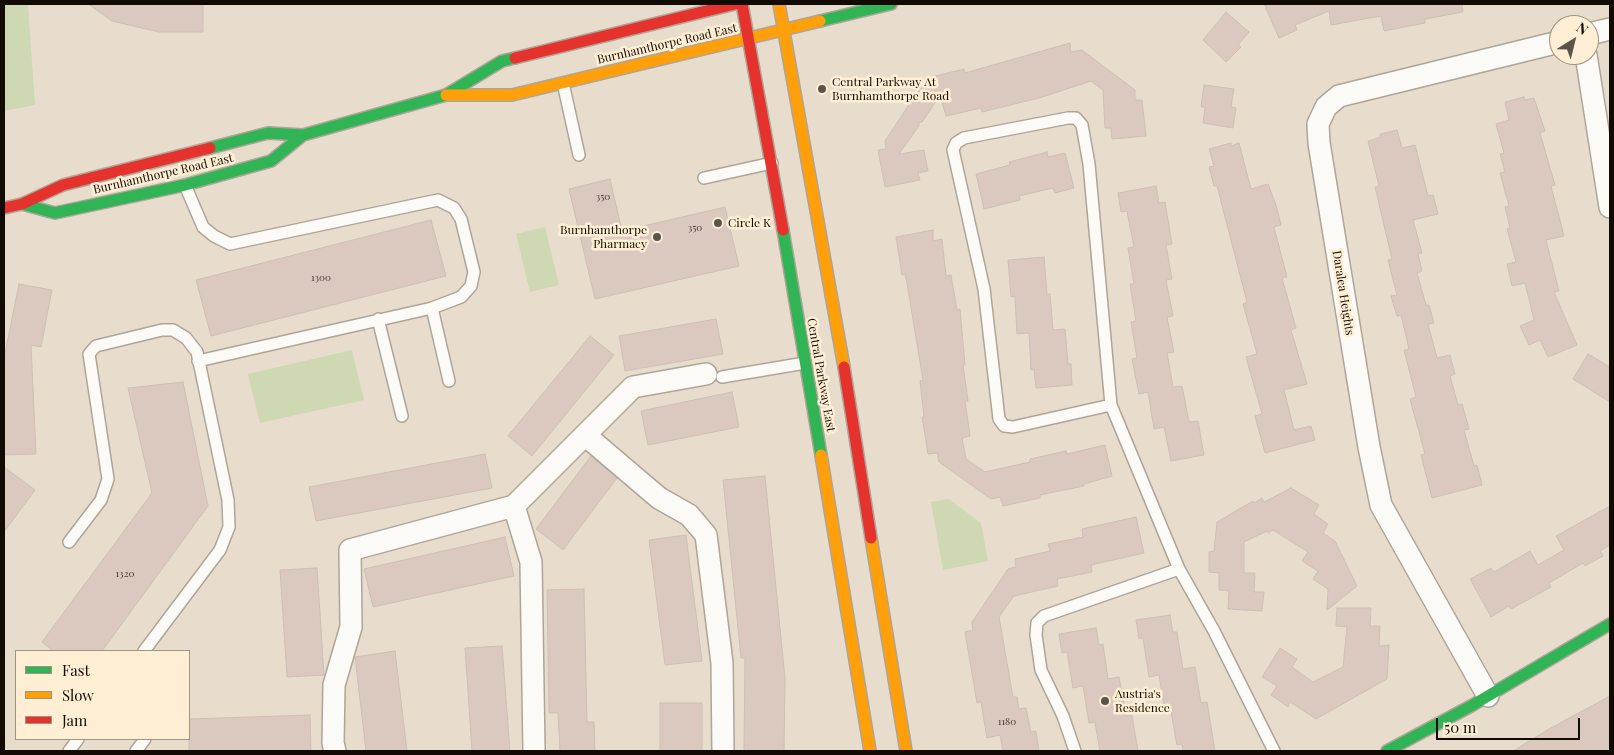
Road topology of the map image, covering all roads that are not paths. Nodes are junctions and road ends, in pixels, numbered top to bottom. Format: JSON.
{"nodes":[{"id":1,"x":735,"y":4,"type":"edge"},
{"id":2,"x":742,"y":4,"type":"edge"},
{"id":3,"x":779,"y":4,"type":"edge"},
{"id":4,"x":892,"y":4,"type":"edge"},
{"id":5,"x":785,"y":30,"type":"junction"},
{"id":6,"x":749,"y":39,"type":"junction"},
{"id":7,"x":1549,"y":44,"type":"edge"},
{"id":8,"x":1588,"y":65,"type":"edge"},
{"id":9,"x":563,"y":83,"type":"junction"},
{"id":10,"x":446,"y":95,"type":"junction"},
{"id":11,"x":303,"y":135,"type":"junction"},
{"id":12,"x":579,"y":155,"type":"dead end"},
{"id":13,"x":772,"y":163,"type":"junction"},
{"id":14,"x":704,"y":178,"type":"dead end"},
{"id":15,"x":185,"y":185,"type":"junction"},
{"id":16,"x":22,"y":204,"type":"junction"},
{"id":17,"x":1610,"y":206,"type":"edge"},
{"id":18,"x":4,"y":208,"type":"edge"},
{"id":19,"x":432,"y":308,"type":"junction"},
{"id":20,"x":378,"y":319,"type":"junction"},
{"id":21,"x":198,"y":361,"type":"junction"},
{"id":22,"x":805,"y":363,"type":"junction"},
{"id":23,"x":714,"y":376,"type":"joint"},
{"id":24,"x":449,"y":381,"type":"dead end"},
{"id":25,"x":1111,"y":405,"type":"junction"},
{"id":26,"x":402,"y":416,"type":"dead end"},
{"id":27,"x":586,"y":435,"type":"junction"},
{"id":28,"x":514,"y":506,"type":"junction"},
{"id":29,"x":70,"y":542,"type":"dead end"},
{"id":30,"x":1179,"y":569,"type":"junction"},
{"id":31,"x":1610,"y":624,"type":"edge"},
{"id":32,"x":145,"y":650,"type":"edge"},
{"id":33,"x":1488,"y":696,"type":"junction"},
{"id":34,"x":77,"y":740,"type":"edge"},
{"id":35,"x":144,"y":740,"type":"edge"},
{"id":36,"x":69,"y":751,"type":"edge"},
{"id":37,"x":136,"y":751,"type":"edge"},
{"id":38,"x":335,"y":751,"type":"edge"},
{"id":39,"x":534,"y":751,"type":"edge"},
{"id":40,"x":723,"y":751,"type":"edge"},
{"id":41,"x":870,"y":751,"type":"edge"},
{"id":42,"x":906,"y":751,"type":"edge"},
{"id":43,"x":1075,"y":751,"type":"edge"},
{"id":44,"x":1274,"y":751,"type":"edge"},
{"id":45,"x":1387,"y":751,"type":"edge"}],
"edges":[{"from":1,"to":10,"type":"street","name":"Burnhamthorpe Road East"},
{"from":2,"to":6,"type":"street","name":"Central Parkway East"},
{"from":3,"to":5,"type":"street","name":"Central Parkway East"},
{"from":4,"to":5,"type":"street","name":"Burnhamthorpe Road East"},
{"from":5,"to":6,"type":"street","name":"Burnhamthorpe Road East"},
{"from":5,"to":42,"type":"street","name":"Central Parkway East"},
{"from":6,"to":9,"type":"street","name":"Burnhamthorpe Road East"},
{"from":6,"to":13,"type":"street","name":"Central Parkway East"},
{"from":7,"to":33,"type":"street","name":"Daralea Heights"},
{"from":8,"to":17,"type":"street"},
{"from":9,"to":10,"type":"street","name":"Burnhamthorpe Road East"},
{"from":9,"to":12,"type":"lane"},
{"from":10,"to":11,"type":"street","name":"Burnhamthorpe Road East"},
{"from":11,"to":15,"type":"street","name":"Burnhamthorpe Road East"},
{"from":11,"to":16,"type":"street","name":"Burnhamthorpe Road East"},
{"from":13,"to":14,"type":"lane"},
{"from":13,"to":22,"type":"street","name":"Central Parkway East"},
{"from":15,"to":16,"type":"street","name":"Burnhamthorpe Road East"},
{"from":15,"to":19,"type":"lane"},
{"from":16,"to":18,"type":"street","name":"Burnhamthorpe Road East"},
{"from":19,"to":20,"type":"lane"},
{"from":19,"to":24,"type":"lane"},
{"from":20,"to":21,"type":"lane"},
{"from":20,"to":26,"type":"lane"},
{"from":21,"to":29,"type":"lane"},
{"from":21,"to":32,"type":"lane"},
{"from":22,"to":23,"type":"lane"},
{"from":22,"to":41,"type":"street","name":"Central Parkway East"},
{"from":23,"to":27,"type":"street"},
{"from":25,"to":25,"type":"lane"},
{"from":25,"to":30,"type":"lane"},
{"from":27,"to":28,"type":"street"},
{"from":27,"to":40,"type":"street"},
{"from":28,"to":38,"type":"street"},
{"from":28,"to":39,"type":"street"},
{"from":30,"to":43,"type":"lane"},
{"from":30,"to":44,"type":"lane"},
{"from":31,"to":33,"type":"street"},
{"from":33,"to":45,"type":"street"},
{"from":34,"to":36,"type":"lane"},
{"from":35,"to":37,"type":"lane"}]}
